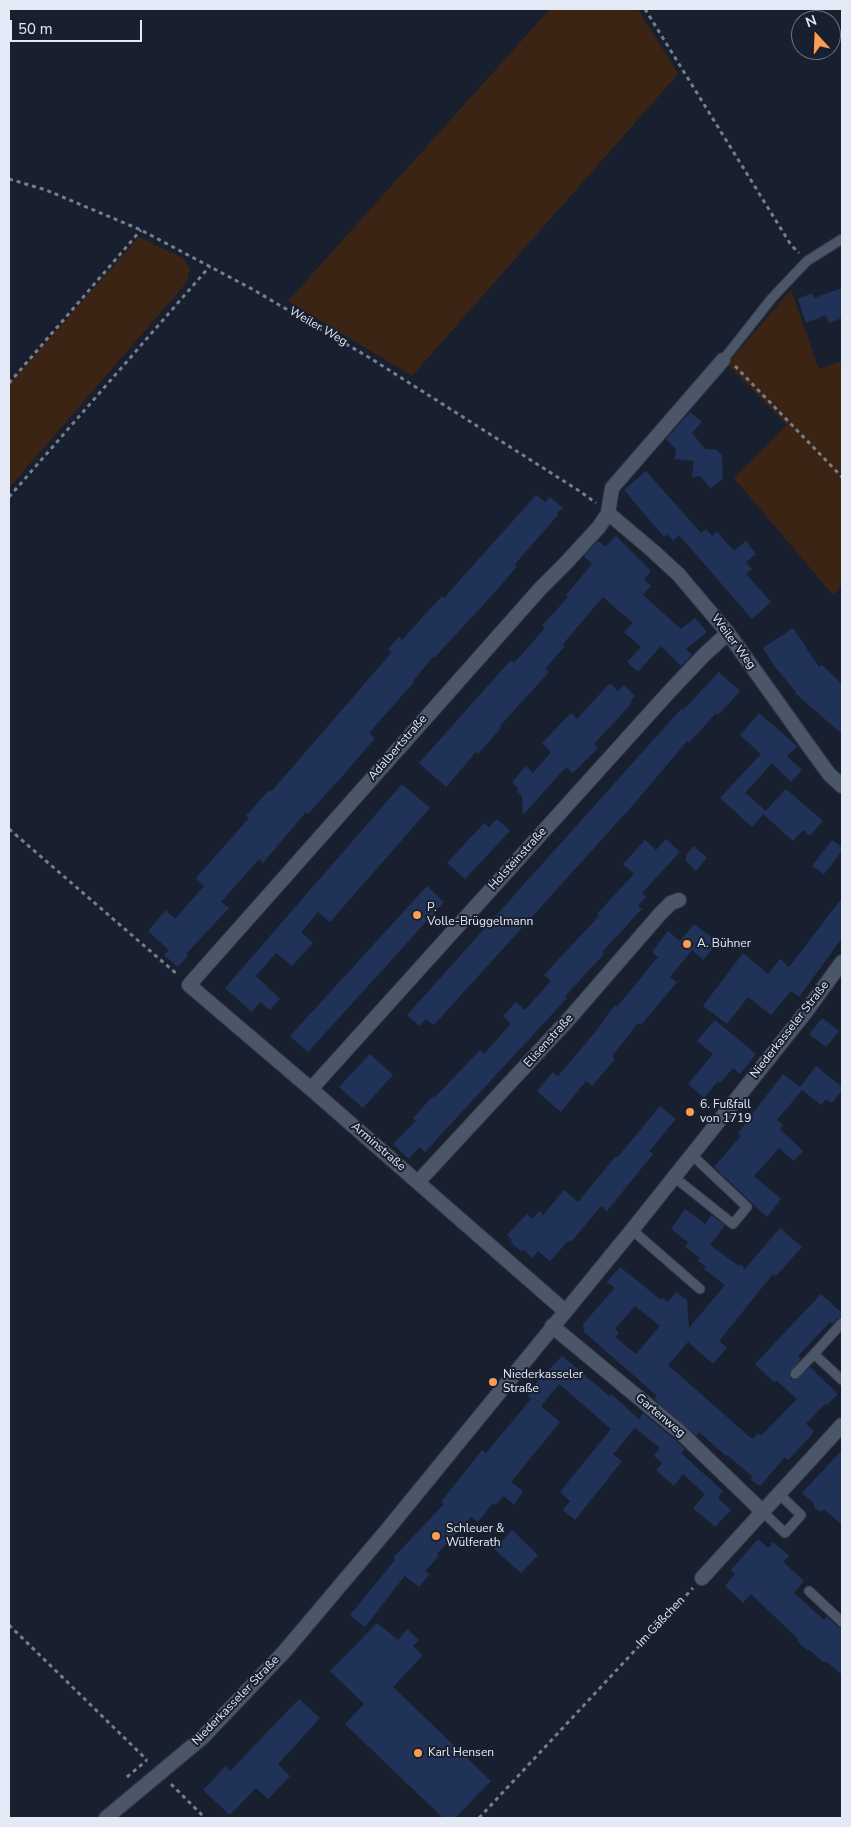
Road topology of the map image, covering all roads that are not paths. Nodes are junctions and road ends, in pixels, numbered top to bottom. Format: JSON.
{"nodes":[{"id":1,"x":842,"y":239,"type":"edge"},
{"id":2,"x":724,"y":359,"type":"joint"},
{"id":3,"x":608,"y":513,"type":"junction"},
{"id":4,"x":728,"y":633,"type":"junction"},
{"id":5,"x":842,"y":786,"type":"edge"},
{"id":6,"x":679,"y":900,"type":"dead end"},
{"id":7,"x":842,"y":962,"type":"edge"},
{"id":8,"x":189,"y":985,"type":"joint"},
{"id":9,"x":311,"y":1088,"type":"junction"},
{"id":10,"x":692,"y":1155,"type":"junction"},
{"id":11,"x":674,"y":1177,"type":"junction"},
{"id":12,"x":418,"y":1182,"type":"junction"},
{"id":13,"x":632,"y":1230,"type":"junction"},
{"id":14,"x":700,"y":1289,"type":"dead end"},
{"id":15,"x":565,"y":1311,"type":"junction"},
{"id":16,"x":842,"y":1323,"type":"edge"},
{"id":17,"x":552,"y":1326,"type":"junction"},
{"id":18,"x":814,"y":1354,"type":"junction"},
{"id":19,"x":795,"y":1374,"type":"dead end"},
{"id":20,"x":842,"y":1380,"type":"edge"},
{"id":21,"x":842,"y":1424,"type":"edge"},
{"id":22,"x":778,"y":1493,"type":"junction"},
{"id":23,"x":762,"y":1511,"type":"junction"},
{"id":24,"x":702,"y":1578,"type":"road end"},
{"id":25,"x":808,"y":1591,"type":"dead end"},
{"id":26,"x":842,"y":1622,"type":"edge"},
{"id":27,"x":106,"y":1818,"type":"edge"}],
"edges":[{"from":1,"to":2,"type":"lane"},
{"from":2,"to":3,"type":"street"},
{"from":3,"to":4,"type":"street","name":"Weiler Weg"},
{"from":3,"to":8,"type":"street","name":"Adalbertstraße"},
{"from":4,"to":5,"type":"street","name":"Weiler Weg"},
{"from":4,"to":9,"type":"street","name":"Holsteinstraße"},
{"from":6,"to":12,"type":"street","name":"Elisenstraße"},
{"from":7,"to":10,"type":"street","name":"Niederkasseler Straße"},
{"from":8,"to":9,"type":"street","name":"Arminstraße"},
{"from":9,"to":12,"type":"street","name":"Arminstraße"},
{"from":10,"to":11,"type":"street","name":"Niederkasseler Straße"},
{"from":10,"to":11,"type":"lane"},
{"from":11,"to":13,"type":"street","name":"Niederkasseler Straße"},
{"from":12,"to":15,"type":"street","name":"Arminstraße"},
{"from":13,"to":14,"type":"lane"},
{"from":13,"to":15,"type":"street","name":"Niederkasseler Straße"},
{"from":15,"to":17,"type":"street","name":"Niederkasseler Straße"},
{"from":16,"to":18,"type":"lane"},
{"from":17,"to":23,"type":"street","name":"Gartenweg"},
{"from":17,"to":27,"type":"street","name":"Niederkasseler Straße"},
{"from":18,"to":19,"type":"lane"},
{"from":18,"to":20,"type":"lane"},
{"from":21,"to":22,"type":"street"},
{"from":22,"to":23,"type":"street"},
{"from":22,"to":23,"type":"lane"},
{"from":23,"to":24,"type":"street"},
{"from":25,"to":26,"type":"lane"}]}
